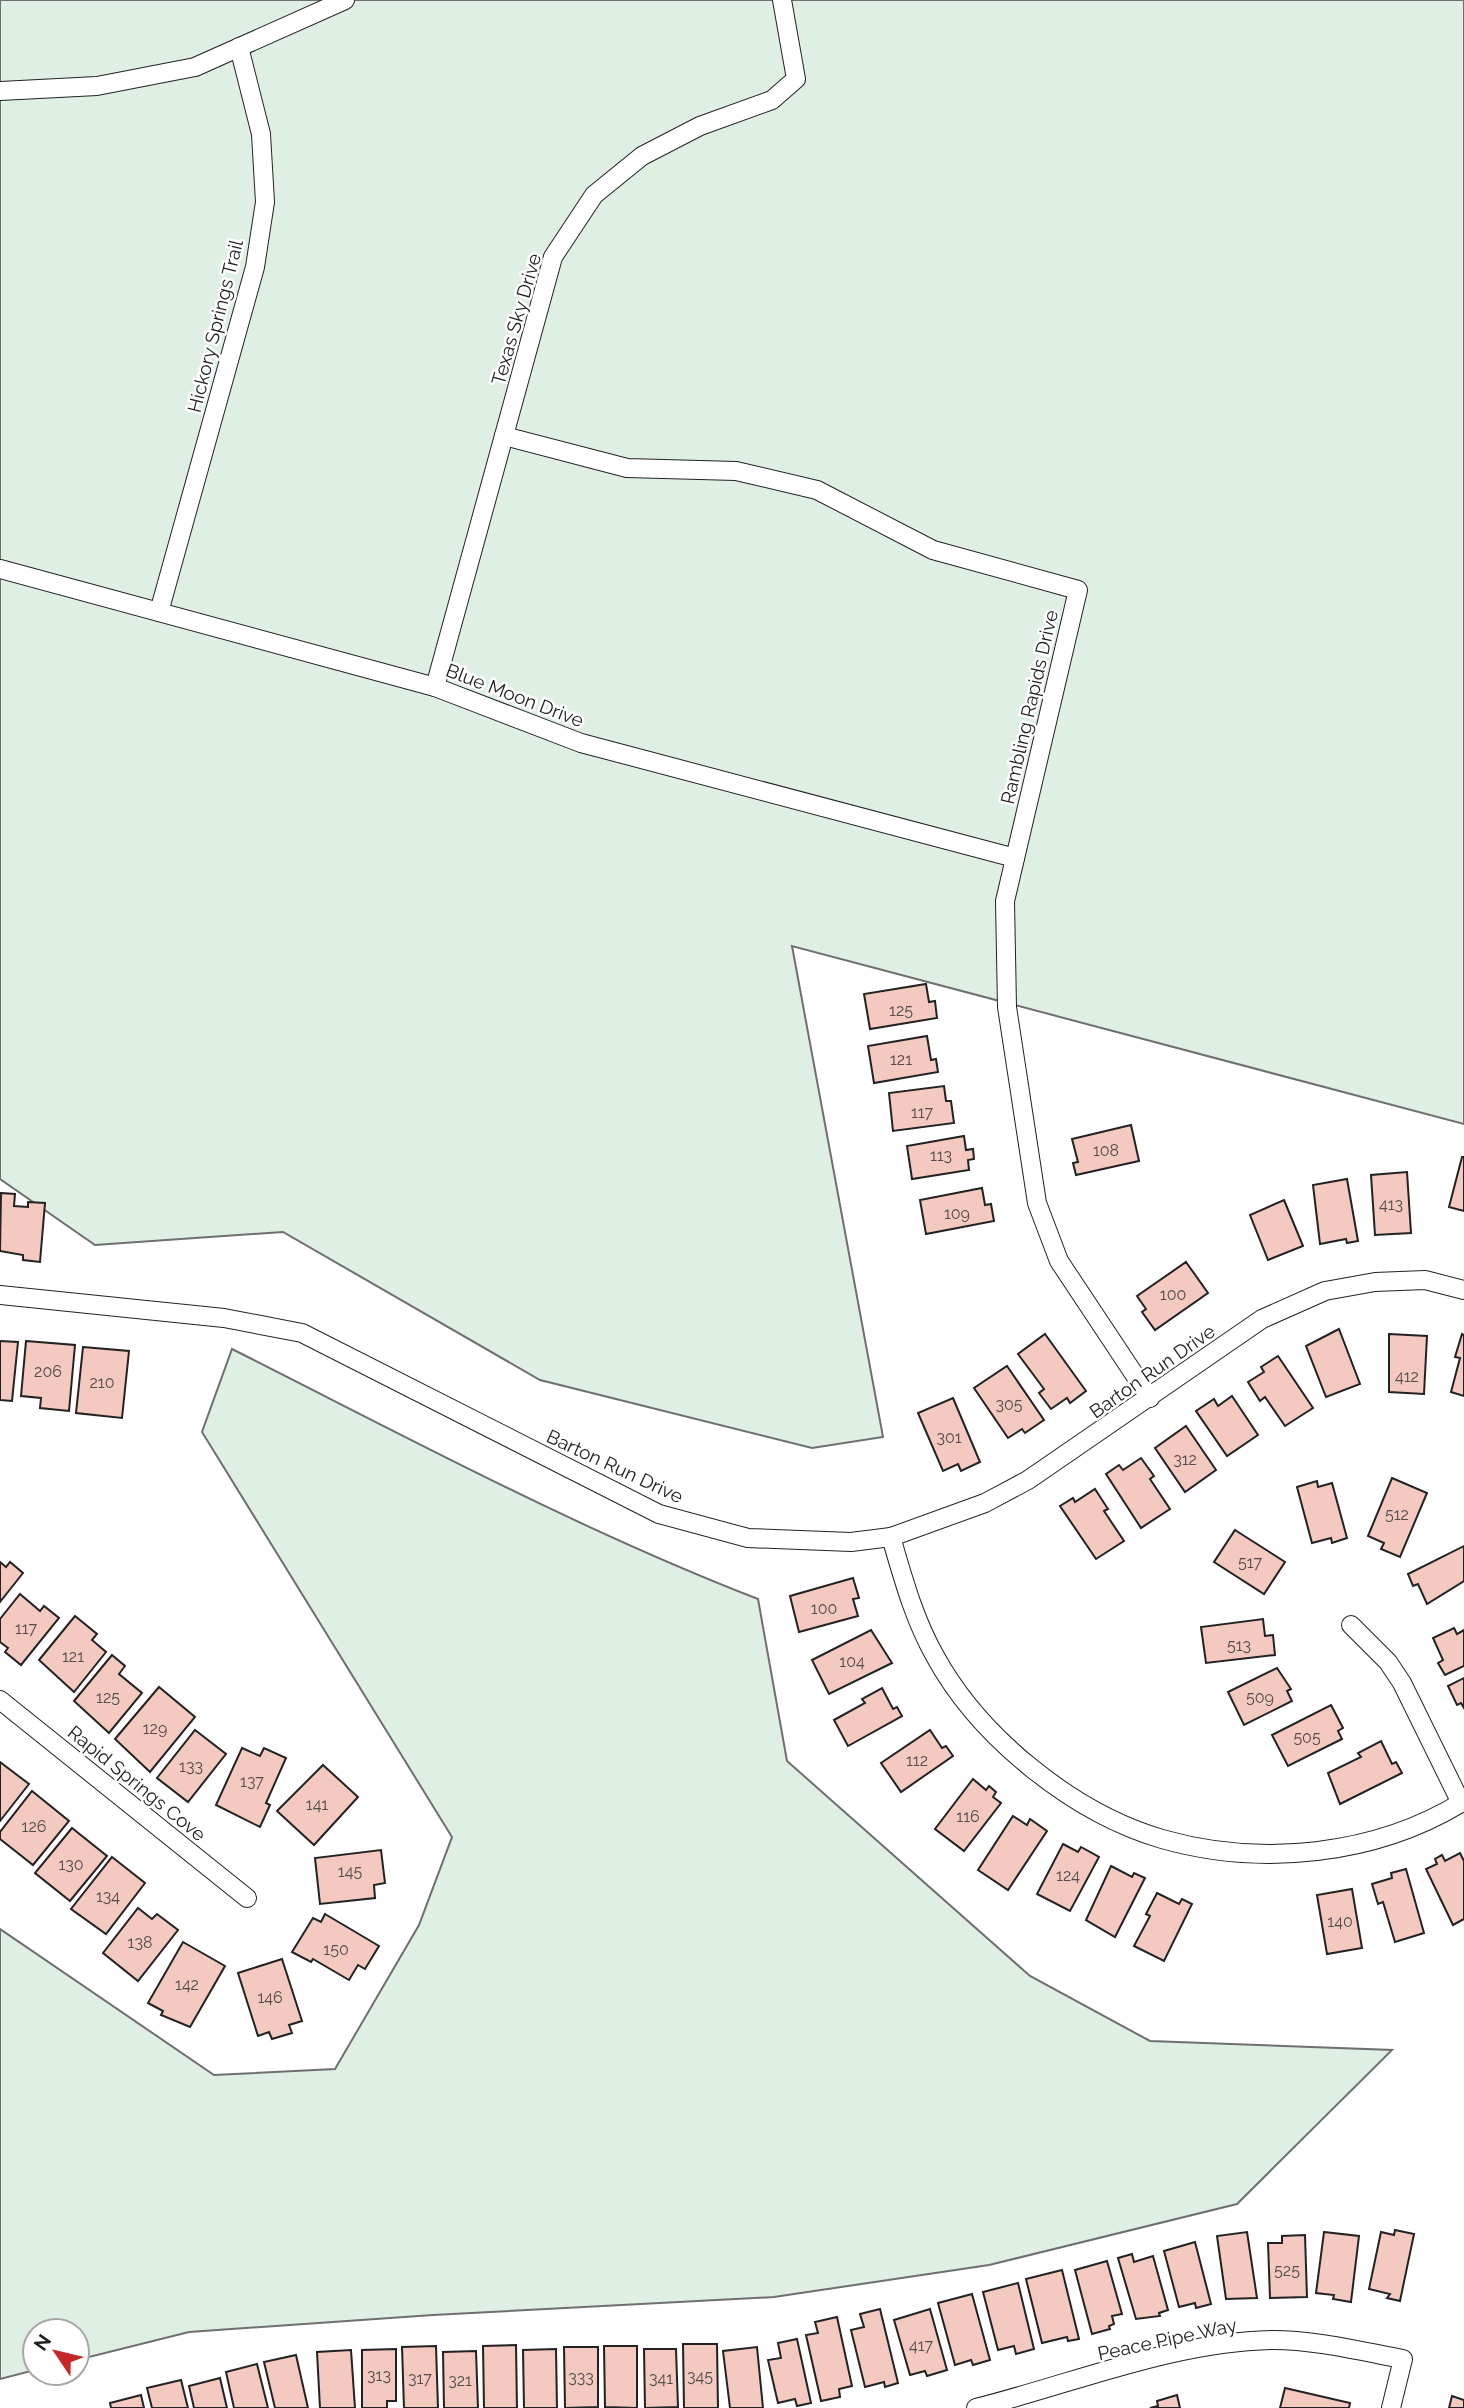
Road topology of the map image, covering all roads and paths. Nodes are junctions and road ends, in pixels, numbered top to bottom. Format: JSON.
{"nodes":[{"id":1,"x":345,"y":0,"type":"edge"},
{"id":2,"x":782,"y":0,"type":"edge"},
{"id":3,"x":239,"y":47,"type":"junction"},
{"id":4,"x":0,"y":91,"type":"edge"},
{"id":5,"x":504,"y":436,"type":"junction"},
{"id":6,"x":0,"y":569,"type":"edge"},
{"id":7,"x":159,"y":612,"type":"junction"},
{"id":8,"x":435,"y":687,"type":"junction"},
{"id":9,"x":1015,"y":858,"type":"junction"},
{"id":10,"x":1464,"y":1290,"type":"edge"},
{"id":11,"x":0,"y":1295,"type":"edge"},
{"id":12,"x":1150,"y":1398,"type":"junction"},
{"id":13,"x":891,"y":1537,"type":"junction"},
{"id":14,"x":1351,"y":1625,"type":"dead end"},
{"id":15,"x":0,"y":1700,"type":"edge"},
{"id":16,"x":1463,"y":1802,"type":"edge"},
{"id":17,"x":247,"y":1898,"type":"dead end"},
{"id":18,"x":996,"y":2406,"type":"edge"},
{"id":19,"x":976,"y":2408,"type":"edge"},
{"id":20,"x":1391,"y":2408,"type":"edge"}],
"edges":[{"from":1,"to":3,"type":"street"},
{"from":2,"to":5,"type":"street","name":"Texas Sky Drive"},
{"from":3,"to":4,"type":"street"},
{"from":3,"to":7,"type":"street","name":"Hickory Springs Trail"},
{"from":5,"to":8,"type":"street","name":"Texas Sky Drive"},
{"from":5,"to":9,"type":"street","name":"Rambling Rapids Drive"},
{"from":6,"to":7,"type":"street","name":"Blue Moon Drive"},
{"from":7,"to":8,"type":"street","name":"Blue Moon Drive"},
{"from":8,"to":9,"type":"street","name":"Blue Moon Drive"},
{"from":9,"to":12,"type":"street","name":"Rambling Rapids Drive"},
{"from":10,"to":12,"type":"street","name":"Barton Run Drive"},
{"from":11,"to":13,"type":"street","name":"Barton Run Drive"},
{"from":12,"to":13,"type":"street","name":"Barton Run Drive"},
{"from":13,"to":16,"type":"street"},
{"from":14,"to":16,"type":"street"},
{"from":15,"to":17,"type":"street","name":"Rapid Springs Cove"},
{"from":18,"to":19,"type":"street","name":"Peace Pipe Way"},
{"from":18,"to":20,"type":"street","name":"Peace Pipe Way"}]}
